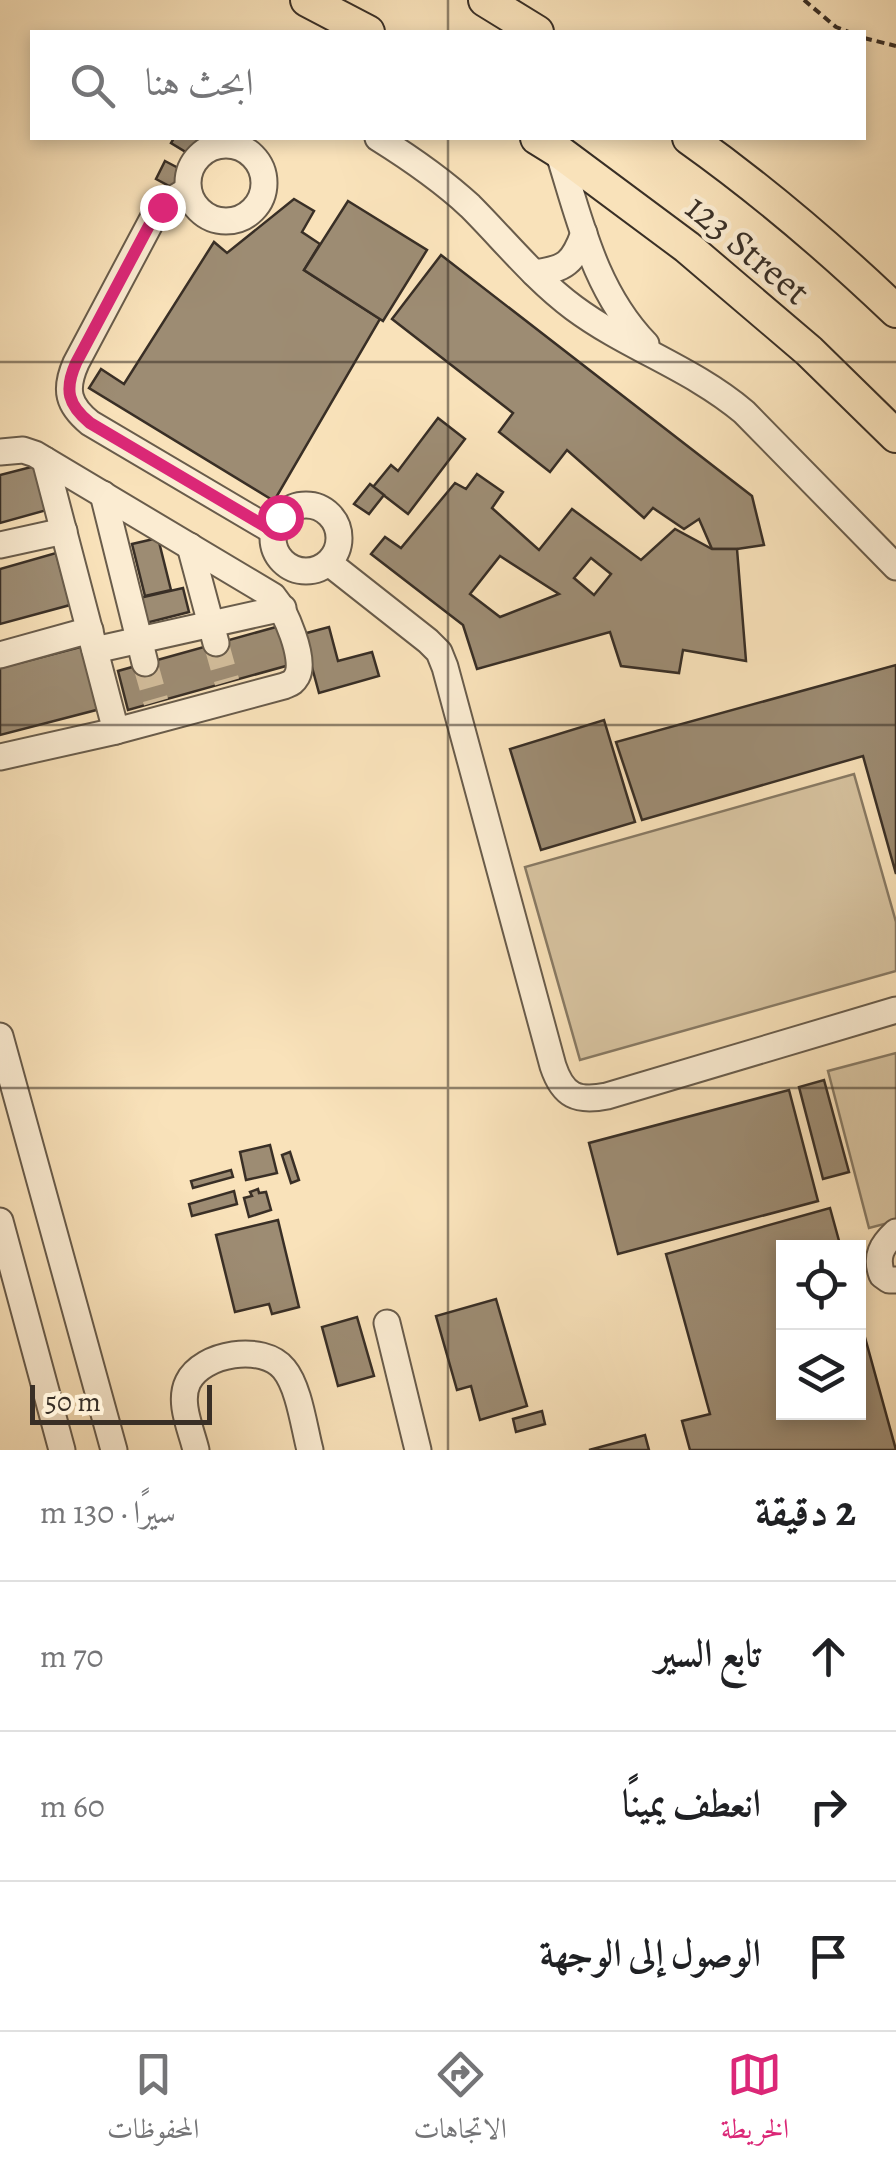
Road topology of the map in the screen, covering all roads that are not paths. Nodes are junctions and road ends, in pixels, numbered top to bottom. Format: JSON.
{"nodes":[{"id":1,"x":307,"y":0,"type":"edge"},
{"id":2,"x":485,"y":0,"type":"edge"},
{"id":3,"x":364,"y":30,"type":"edge"},
{"id":4,"x":533,"y":30,"type":"edge"},
{"id":5,"x":381,"y":140,"type":"edge"},
{"id":6,"x":692,"y":140,"type":"edge"},
{"id":7,"x":252,"y":144,"type":"edge"},
{"id":8,"x":548,"y":144,"type":"edge"},
{"id":9,"x":188,"y":190,"type":"junction"},
{"id":10,"x":584,"y":233,"type":"junction"},
{"id":11,"x":534,"y":272,"type":"junction"},
{"id":12,"x":896,"y":311,"type":"edge"},
{"id":13,"x":658,"y":356,"type":"junction"},
{"id":14,"x":896,"y":436,"type":"edge"},
{"id":15,"x":0,"y":452,"type":"edge"},
{"id":16,"x":45,"y":460,"type":"junction"},
{"id":17,"x":103,"y":494,"type":"junction"},
{"id":18,"x":64,"y":530,"type":"junction"},
{"id":19,"x":273,"y":531,"type":"junction"},
{"id":20,"x":0,"y":546,"type":"edge"},
{"id":21,"x":190,"y":546,"type":"junction"},
{"id":22,"x":329,"y":563,"type":"junction"},
{"id":23,"x":896,"y":567,"type":"edge"},
{"id":24,"x":282,"y":608,"type":"junction"},
{"id":25,"x":214,"y":634,"type":"junction"},
{"id":26,"x":92,"y":640,"type":"junction"},
{"id":27,"x":143,"y":652,"type":"junction"},
{"id":28,"x":0,"y":655,"type":"edge"},
{"id":29,"x":116,"y":731,"type":"junction"},
{"id":30,"x":0,"y":757,"type":"edge"},
{"id":31,"x":896,"y":1010,"type":"edge"},
{"id":32,"x":0,"y":1036,"type":"edge"},
{"id":33,"x":0,"y":1222,"type":"edge"},
{"id":34,"x":896,"y":1232,"type":"edge"},
{"id":35,"x":896,"y":1280,"type":"edge"},
{"id":36,"x":386,"y":1323,"type":"dead end"},
{"id":37,"x":62,"y":1450,"type":"edge"},
{"id":38,"x":114,"y":1450,"type":"edge"},
{"id":39,"x":196,"y":1450,"type":"edge"},
{"id":40,"x":310,"y":1450,"type":"edge"},
{"id":41,"x":418,"y":1450,"type":"edge"}],
"edges":[{"from":1,"to":3,"type":"main road"},
{"from":2,"to":4,"type":"main road"},
{"from":5,"to":11,"type":"street"},
{"from":6,"to":12,"type":"main road","name":"123 Street"},
{"from":7,"to":9,"type":"street"},
{"from":7,"to":9,"type":"street"},
{"from":8,"to":10,"type":"street"},
{"from":8,"to":14,"type":"main road","name":"123 Street"},
{"from":9,"to":19,"type":"street"},
{"from":10,"to":11,"type":"street"},
{"from":10,"to":13,"type":"street"},
{"from":11,"to":13,"type":"street"},
{"from":13,"to":23,"type":"street"},
{"from":15,"to":16,"type":"street"},
{"from":16,"to":17,"type":"street"},
{"from":16,"to":18,"type":"street"},
{"from":17,"to":21,"type":"street"},
{"from":17,"to":27,"type":"street"},
{"from":18,"to":20,"type":"street"},
{"from":18,"to":26,"type":"street"},
{"from":19,"to":22,"type":"street"},
{"from":19,"to":22,"type":"street"},
{"from":21,"to":24,"type":"street"},
{"from":21,"to":25,"type":"street"},
{"from":22,"to":31,"type":"street"},
{"from":24,"to":25,"type":"street"},
{"from":24,"to":29,"type":"street"},
{"from":25,"to":27,"type":"street"},
{"from":26,"to":27,"type":"street"},
{"from":26,"to":28,"type":"street"},
{"from":26,"to":29,"type":"street"},
{"from":29,"to":30,"type":"street"},
{"from":32,"to":38,"type":"street"},
{"from":33,"to":37,"type":"street"},
{"from":34,"to":35,"type":"street"},
{"from":36,"to":41,"type":"street"},
{"from":39,"to":40,"type":"street"}]}
